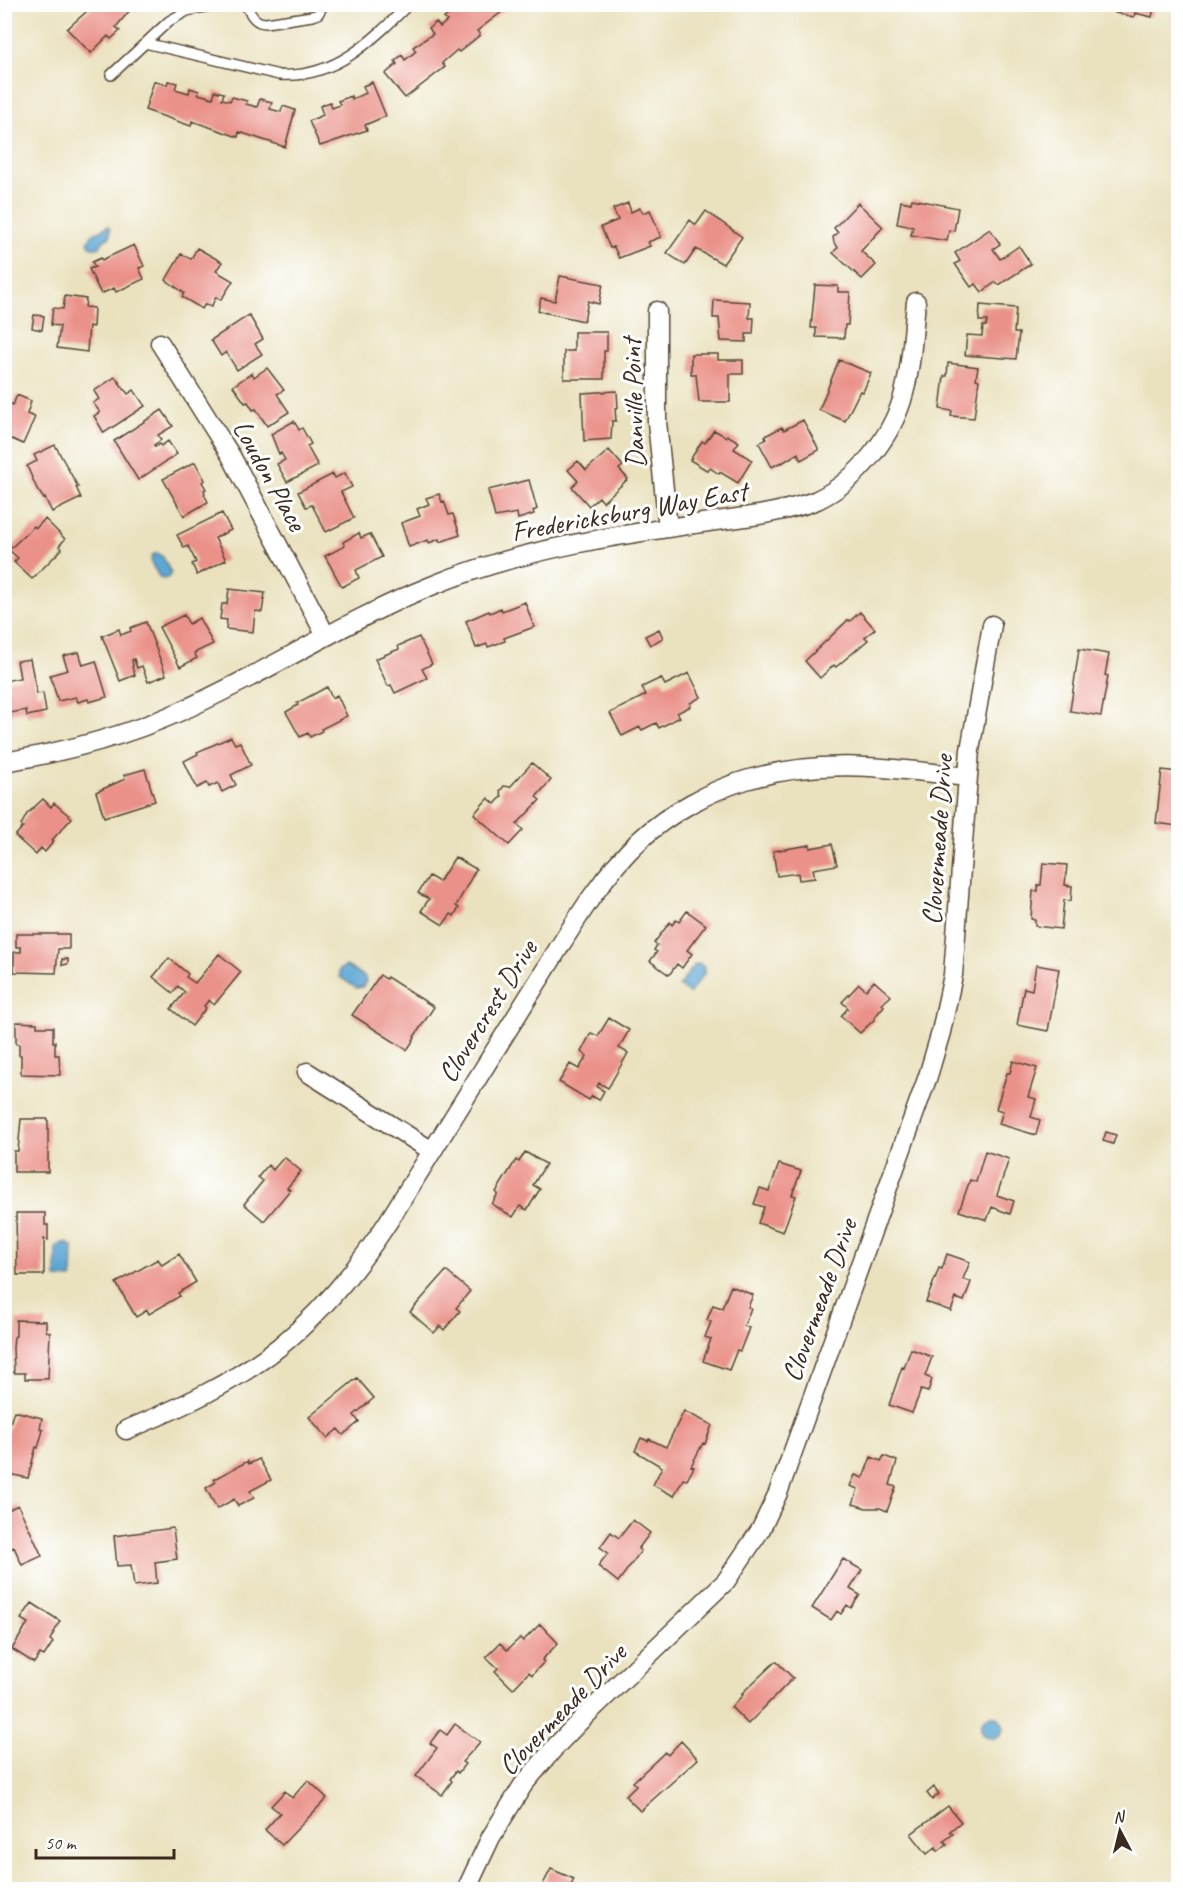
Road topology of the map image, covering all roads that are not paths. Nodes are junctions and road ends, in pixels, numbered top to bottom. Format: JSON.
{"nodes":[{"id":1,"x":220,"y":4,"type":"edge"},
{"id":2,"x":245,"y":4,"type":"edge"},
{"id":3,"x":324,"y":4,"type":"edge"},
{"id":4,"x":409,"y":4,"type":"edge"},
{"id":5,"x":146,"y":43,"type":"junction"},
{"id":6,"x":111,"y":75,"type":"dead end"},
{"id":7,"x":916,"y":302,"type":"dead end"},
{"id":8,"x":657,"y":311,"type":"dead end"},
{"id":9,"x":160,"y":343,"type":"dead end"},
{"id":10,"x":668,"y":528,"type":"junction"},
{"id":11,"x":993,"y":625,"type":"dead end"},
{"id":12,"x":326,"y":636,"type":"junction"},
{"id":13,"x":4,"y":762,"type":"edge"},
{"id":14,"x":967,"y":777,"type":"junction"},
{"id":15,"x":307,"y":1072,"type":"dead end"},
{"id":16,"x":432,"y":1151,"type":"junction"},
{"id":17,"x":126,"y":1430,"type":"dead end"},
{"id":18,"x":466,"y":1890,"type":"edge"}],
"edges":[{"from":1,"to":5,"type":"lane"},
{"from":2,"to":3,"type":"lane"},
{"from":4,"to":5,"type":"lane"},
{"from":5,"to":6,"type":"lane"},
{"from":7,"to":10,"type":"street","name":"Fredericksburg Way East"},
{"from":8,"to":10,"type":"street","name":"Danville Point"},
{"from":9,"to":12,"type":"street","name":"Loudon Place"},
{"from":10,"to":12,"type":"street","name":"Fredericksburg Way East"},
{"from":11,"to":14,"type":"street","name":"Clovermeade Drive"},
{"from":12,"to":13,"type":"street","name":"Fredericksburg Way East"},
{"from":14,"to":16,"type":"street","name":"Clovercrest Drive"},
{"from":14,"to":18,"type":"street","name":"Clovermeade Drive"},
{"from":15,"to":16,"type":"street"},
{"from":16,"to":17,"type":"street","name":"Clovercrest Drive"}]}
